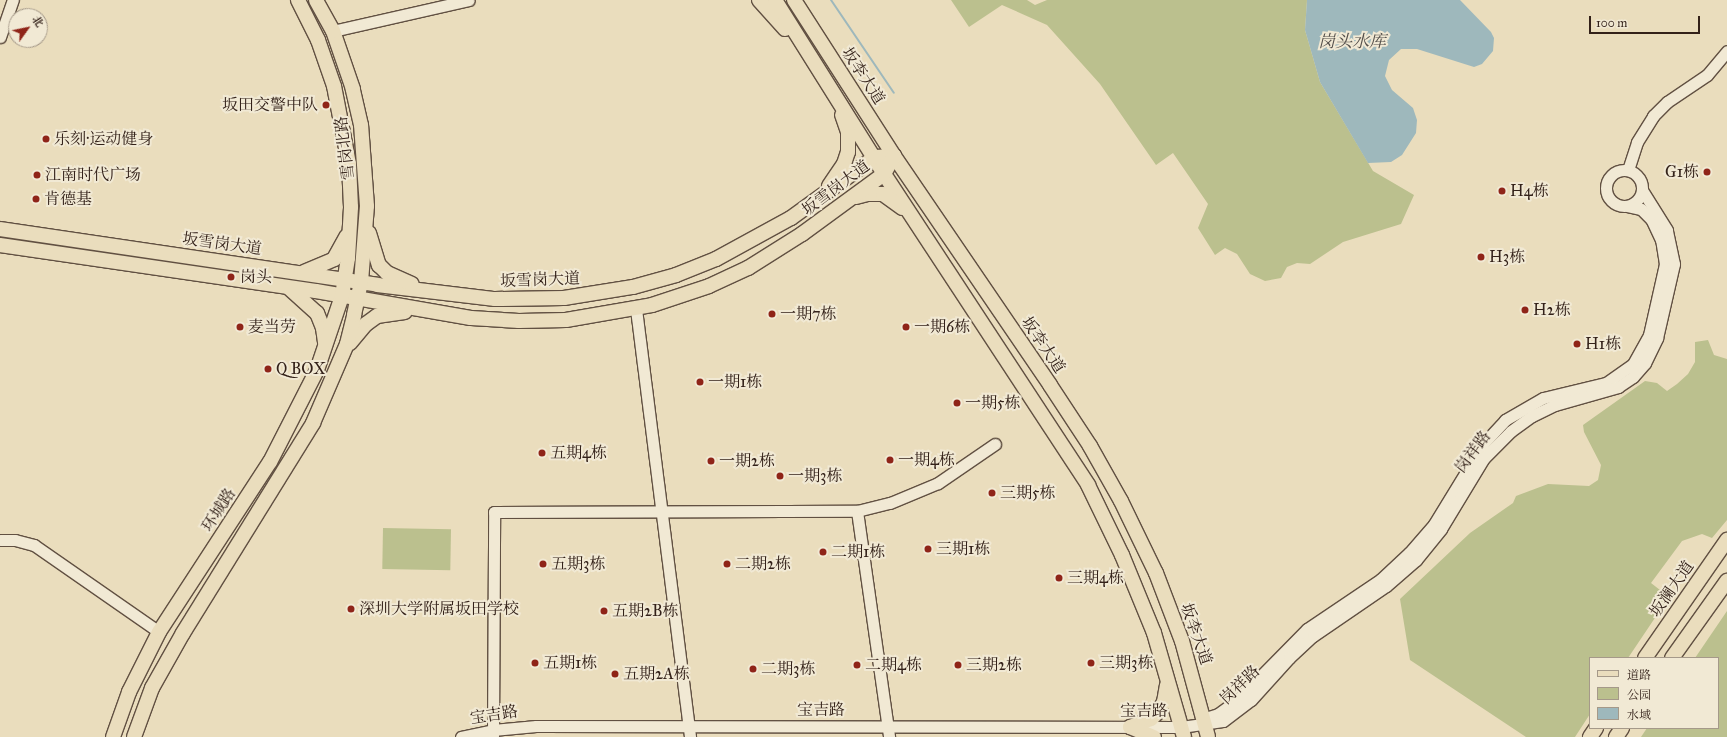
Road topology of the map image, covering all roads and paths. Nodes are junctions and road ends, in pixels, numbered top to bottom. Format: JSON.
{"nodes":[{"id":1,"x":13,"y":0,"type":"edge"},
{"id":2,"x":298,"y":0,"type":"edge"},
{"id":3,"x":316,"y":0,"type":"edge"},
{"id":4,"x":469,"y":0,"type":"edge"},
{"id":5,"x":759,"y":0,"type":"edge"},
{"id":6,"x":776,"y":0,"type":"edge"},
{"id":7,"x":794,"y":0,"type":"edge"},
{"id":8,"x":333,"y":31,"type":"junction"},
{"id":9,"x":0,"y":37,"type":"edge"},
{"id":10,"x":1727,"y":52,"type":"edge"},
{"id":11,"x":812,"y":59,"type":"junction"},
{"id":12,"x":836,"y":96,"type":"junction"},
{"id":13,"x":894,"y":156,"type":"junction"},
{"id":14,"x":875,"y":157,"type":"junction"},
{"id":15,"x":1628,"y":170,"type":"junction"},
{"id":16,"x":884,"y":174,"type":"junction"},
{"id":17,"x":1642,"y":190,"type":"junction"},
{"id":18,"x":825,"y":193,"type":"junction"},
{"id":19,"x":1627,"y":206,"type":"junction"},
{"id":20,"x":836,"y":208,"type":"junction"},
{"id":21,"x":366,"y":222,"type":"junction"},
{"id":22,"x":916,"y":222,"type":"junction"},
{"id":23,"x":0,"y":229,"type":"edge"},
{"id":24,"x":349,"y":232,"type":"junction"},
{"id":25,"x":0,"y":245,"type":"edge"},
{"id":26,"x":298,"y":273,"type":"junction"},
{"id":27,"x":345,"y":279,"type":"junction"},
{"id":28,"x":361,"y":282,"type":"junction"},
{"id":29,"x":287,"y":287,"type":"junction"},
{"id":30,"x":426,"y":289,"type":"junction"},
{"id":31,"x":342,"y":296,"type":"junction"},
{"id":32,"x":358,"y":300,"type":"junction"},
{"id":33,"x":636,"y":309,"type":"junction"},
{"id":34,"x":425,"y":310,"type":"junction"},
{"id":35,"x":325,"y":345,"type":"junction"},
{"id":36,"x":343,"y":355,"type":"junction"},
{"id":37,"x":995,"y":444,"type":"dead end"},
{"id":38,"x":662,"y":511,"type":"junction"},
{"id":39,"x":857,"y":511,"type":"junction"},
{"id":40,"x":0,"y":540,"type":"edge"},
{"id":41,"x":1727,"y":540,"type":"edge"},
{"id":42,"x":1727,"y":581,"type":"edge"},
{"id":43,"x":159,"y":632,"type":"junction"},
{"id":44,"x":1646,"y":657,"type":"edge"},
{"id":45,"x":1673,"y":657,"type":"edge"},
{"id":46,"x":1168,"y":680,"type":"junction"},
{"id":47,"x":1206,"y":726,"type":"edge"},
{"id":48,"x":1130,"y":727,"type":"junction"},
{"id":49,"x":690,"y":731,"type":"edge"},
{"id":50,"x":889,"y":732,"type":"edge"},
{"id":51,"x":1183,"y":732,"type":"edge"},
{"id":52,"x":493,"y":734,"type":"edge"},
{"id":53,"x":113,"y":737,"type":"edge"},
{"id":54,"x":134,"y":737,"type":"edge"},
{"id":55,"x":461,"y":737,"type":"edge"},
{"id":56,"x":1154,"y":737,"type":"edge"}],
"edges":[{"from":1,"to":9,"type":"street"},
{"from":2,"to":24,"type":"main road","name":"雪岗北路"},
{"from":3,"to":8,"type":"main road","name":"雪岗北路"},
{"from":4,"to":8,"type":"street"},
{"from":5,"to":11,"type":"main road"},
{"from":6,"to":11,"type":"main road","name":"坂李大道"},
{"from":7,"to":13,"type":"main road","name":"坂李大道"},
{"from":8,"to":21,"type":"main road","name":"雪岗北路"},
{"from":10,"to":15,"type":"street"},
{"from":11,"to":12,"type":"main road","name":"坂李大道"},
{"from":12,"to":14,"type":"main road","name":"坂李大道"},
{"from":12,"to":18,"type":"main road"},
{"from":13,"to":14,"type":"main road","name":"坂雪岗大道"},
{"from":13,"to":16,"type":"main road","name":"坂雪岗大道"},
{"from":13,"to":47,"type":"main road","name":"坂李大道"},
{"from":14,"to":16,"type":"main road","name":"坂李大道"},
{"from":14,"to":18,"type":"main road","name":"坂雪岗大道"},
{"from":15,"to":17,"type":"street"},
{"from":15,"to":19,"type":"street"},
{"from":16,"to":20,"type":"main road","name":"坂雪岗大道"},
{"from":16,"to":22,"type":"main road","name":"坂李大道"},
{"from":17,"to":19,"type":"street"},
{"from":17,"to":47,"type":"street","name":"岗祥路"},
{"from":18,"to":30,"type":"main road","name":"坂雪岗大道"},
{"from":19,"to":47,"type":"street","name":"岗祥路"},
{"from":20,"to":22,"type":"main road"},
{"from":20,"to":33,"type":"main road","name":"坂雪岗大道"},
{"from":21,"to":28,"type":"main road","name":"雪岗北路"},
{"from":21,"to":30,"type":"main road"},
{"from":22,"to":46,"type":"main road","name":"坂李大道"},
{"from":23,"to":26,"type":"main road","name":"坂雪岗大道"},
{"from":24,"to":26,"type":"main road"},
{"from":24,"to":27,"type":"main road","name":"雪岗北路"},
{"from":25,"to":29,"type":"main road","name":"坂雪岗大道"},
{"from":26,"to":27,"type":"main road","name":"坂雪岗大道"},
{"from":27,"to":28,"type":"main road","name":"坂雪岗大道"},
{"from":27,"to":31,"type":"main road","name":"雪岗北路"},
{"from":28,"to":30,"type":"main road","name":"坂雪岗大道"},
{"from":28,"to":32,"type":"main road","name":"雪岗北路"},
{"from":29,"to":31,"type":"main road","name":"坂雪岗大道"},
{"from":29,"to":35,"type":"main road"},
{"from":31,"to":32,"type":"main road","name":"坂雪岗大道"},
{"from":31,"to":35,"type":"main road","name":"环城路"},
{"from":32,"to":34,"type":"main road","name":"坂雪岗大道"},
{"from":32,"to":36,"type":"main road"},
{"from":33,"to":34,"type":"main road","name":"坂雪岗大道"},
{"from":33,"to":38,"type":"street"},
{"from":34,"to":36,"type":"main road"},
{"from":35,"to":43,"type":"main road","name":"环城路"},
{"from":36,"to":54,"type":"main road"},
{"from":37,"to":39,"type":"street"},
{"from":38,"to":39,"type":"street"},
{"from":38,"to":49,"type":"street"},
{"from":38,"to":52,"type":"street"},
{"from":39,"to":50,"type":"street"},
{"from":40,"to":43,"type":"street"},
{"from":41,"to":44,"type":"main road","name":"坂澜大道"},
{"from":42,"to":45,"type":"main road"},
{"from":43,"to":53,"type":"main road","name":"环城路"},
{"from":46,"to":48,"type":"main road"},
{"from":46,"to":51,"type":"main road","name":"坂李大道"},
{"from":47,"to":51,"type":"street","name":"岗祥路"},
{"from":48,"to":50,"type":"street","name":"宝吉路"},
{"from":48,"to":51,"type":"street","name":"宝吉路"},
{"from":48,"to":56,"type":"main road"},
{"from":49,"to":50,"type":"street","name":"宝吉路"},
{"from":49,"to":52,"type":"street","name":"宝吉路"},
{"from":52,"to":55,"type":"street","name":"宝吉路"}]}
